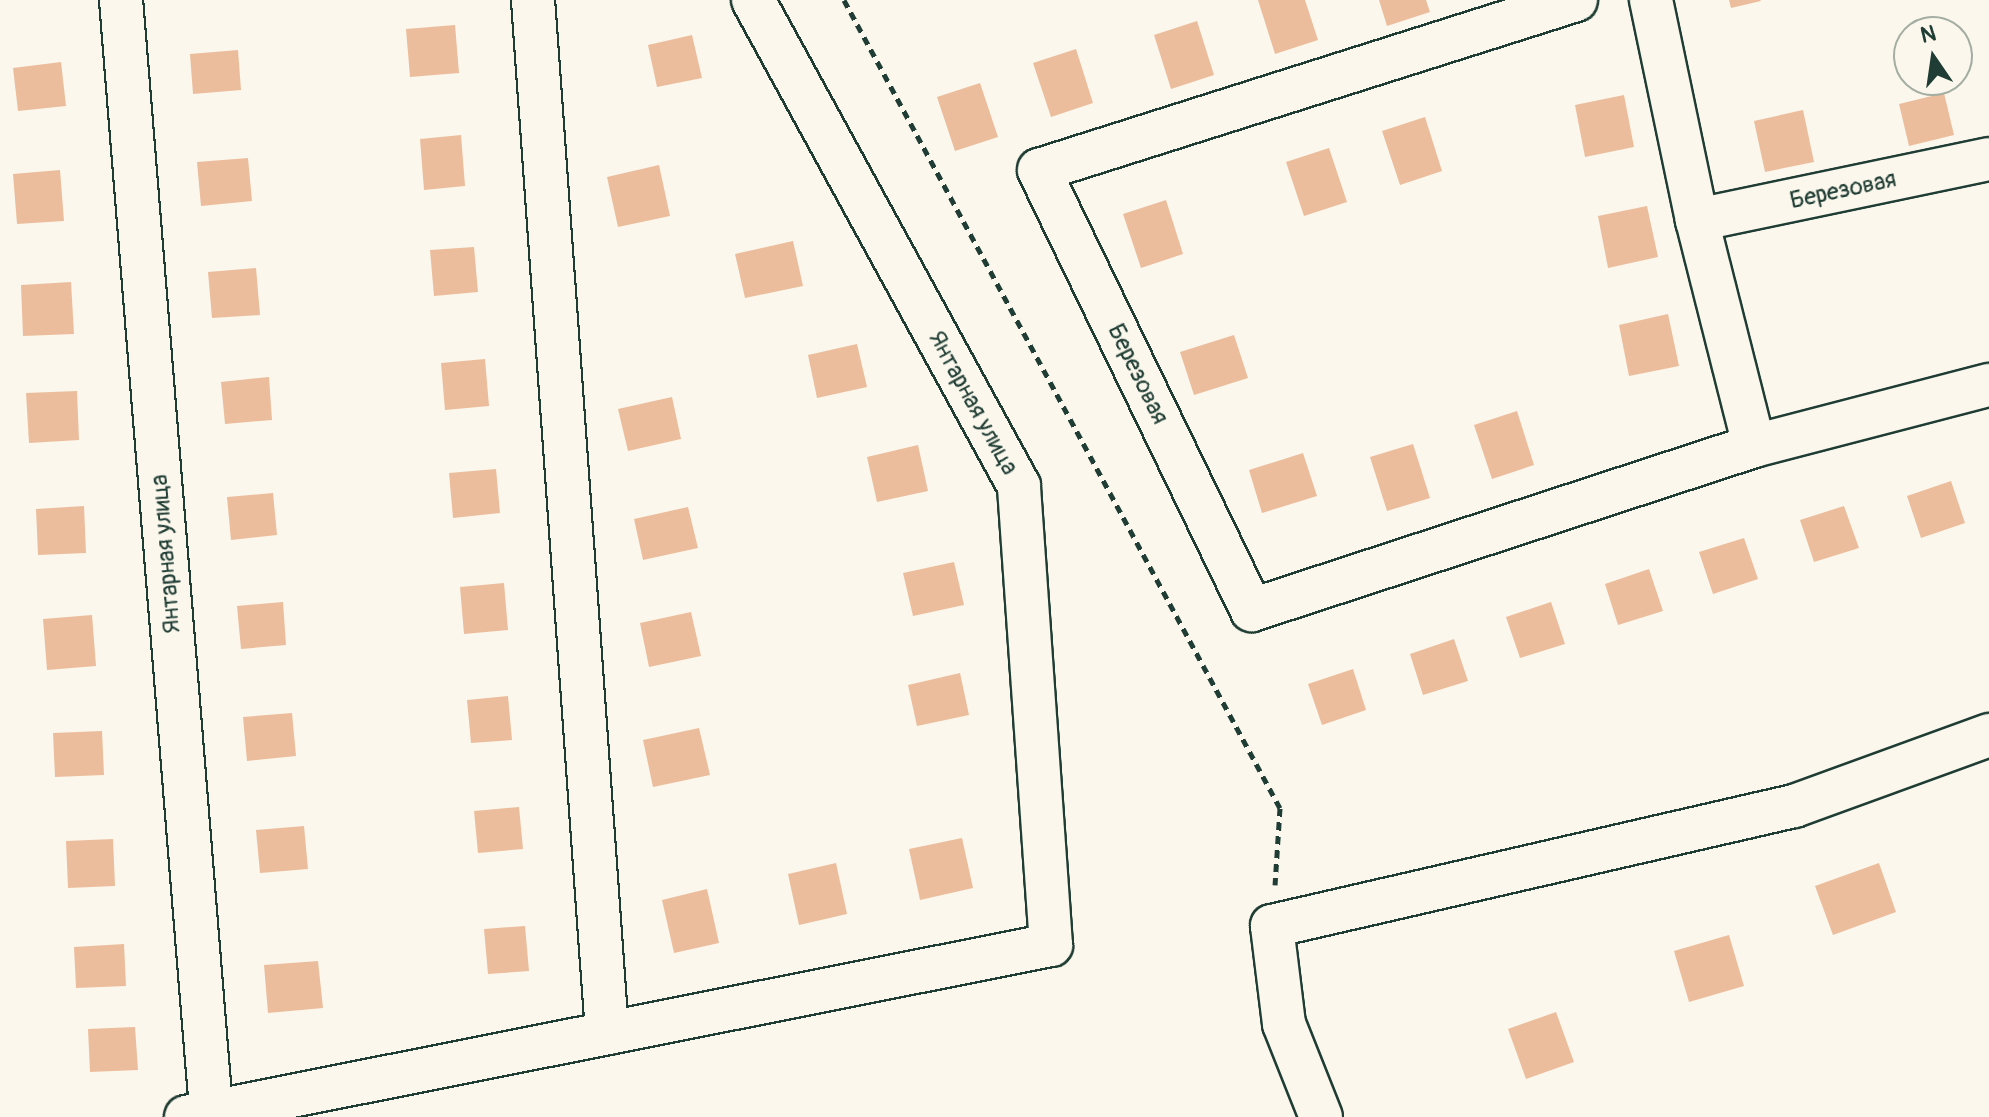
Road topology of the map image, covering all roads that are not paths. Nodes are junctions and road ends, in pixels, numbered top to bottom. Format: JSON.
{"nodes":[{"id":1,"x":121,"y":0,"type":"edge"},
{"id":2,"x":533,"y":0,"type":"edge"},
{"id":3,"x":753,"y":0,"type":"edge"},
{"id":4,"x":1576,"y":0,"type":"edge"},
{"id":5,"x":1651,"y":0,"type":"edge"},
{"id":6,"x":1989,"y":159,"type":"edge"},
{"id":7,"x":1697,"y":220,"type":"junction"},
{"id":8,"x":1989,"y":385,"type":"edge"},
{"id":9,"x":1754,"y":446,"type":"junction"},
{"id":10,"x":1989,"y":735,"type":"edge"},
{"id":11,"x":607,"y":1033,"type":"junction"},
{"id":12,"x":198,"y":1113,"type":"edge"},
{"id":13,"x":1321,"y":1117,"type":"edge"}],
"edges":[{"from":1,"to":12,"type":"street","name":"Янтарная улица"},
{"from":2,"to":11,"type":"street"},
{"from":3,"to":11,"type":"street","name":"Янтарная улица"},
{"from":4,"to":9,"type":"street","name":"Березовая"},
{"from":5,"to":7,"type":"street"},
{"from":6,"to":7,"type":"street","name":"Березовая"},
{"from":7,"to":9,"type":"street"},
{"from":8,"to":9,"type":"street","name":"Березовая"},
{"from":10,"to":13,"type":"street"},
{"from":11,"to":12,"type":"street"}]}
